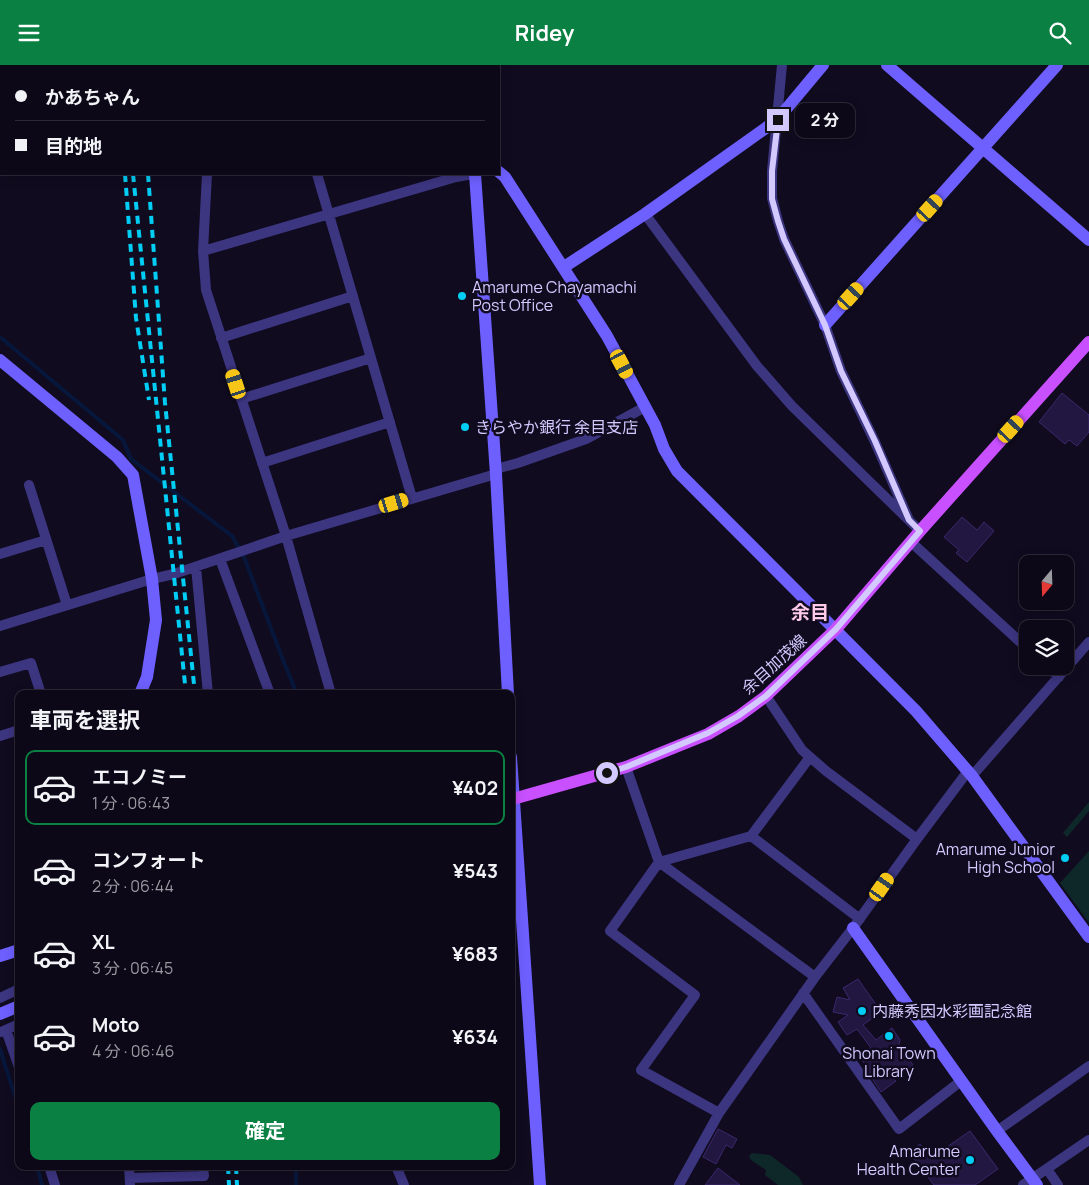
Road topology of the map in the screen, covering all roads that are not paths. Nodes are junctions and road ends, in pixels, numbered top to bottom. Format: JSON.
{"nodes":[{"id":1,"x":782,"y":65,"type":"edge"},
{"id":2,"x":824,"y":65,"type":"edge"},
{"id":3,"x":887,"y":65,"type":"edge"},
{"id":4,"x":1057,"y":65,"type":"edge"},
{"id":5,"x":778,"y":120,"type":"junction"},
{"id":6,"x":983,"y":149,"type":"junction"},
{"id":7,"x":500,"y":173,"type":"edge"},
{"id":8,"x":206,"y":175,"type":"edge"},
{"id":9,"x":316,"y":175,"type":"edge"},
{"id":10,"x":456,"y":175,"type":"edge"},
{"id":11,"x":474,"y":175,"type":"edge"},
{"id":12,"x":645,"y":214,"type":"junction"},
{"id":13,"x":330,"y":215,"type":"junction"},
{"id":14,"x":1089,"y":240,"type":"edge"},
{"id":15,"x":203,"y":251,"type":"junction"},
{"id":16,"x":564,"y":267,"type":"junction"},
{"id":17,"x":354,"y":296,"type":"junction"},
{"id":18,"x":825,"y":325,"type":"junction"},
{"id":19,"x":222,"y":338,"type":"junction"},
{"id":20,"x":1089,"y":342,"type":"edge"},
{"id":21,"x":371,"y":358,"type":"junction"},
{"id":22,"x":0,"y":360,"type":"edge"},
{"id":23,"x":241,"y":399,"type":"junction"},
{"id":24,"x":645,"y":407,"type":"junction"},
{"id":25,"x":390,"y":423,"type":"junction"},
{"id":26,"x":262,"y":463,"type":"junction"},
{"id":27,"x":496,"y":471,"type":"junction"},
{"id":28,"x":29,"y":485,"type":"dead end"},
{"id":29,"x":412,"y":498,"type":"junction"},
{"id":30,"x":909,"y":520,"type":"junction"},
{"id":31,"x":920,"y":531,"type":"junction"},
{"id":32,"x":286,"y":536,"type":"junction"},
{"id":33,"x":46,"y":540,"type":"junction"},
{"id":34,"x":911,"y":541,"type":"junction"},
{"id":35,"x":0,"y":554,"type":"edge"},
{"id":36,"x":220,"y":559,"type":"junction"},
{"id":37,"x":196,"y":567,"type":"junction"},
{"id":38,"x":152,"y":579,"type":"junction"},
{"id":39,"x":67,"y":605,"type":"junction"},
{"id":40,"x":0,"y":626,"type":"edge"},
{"id":41,"x":836,"y":629,"type":"junction"},
{"id":42,"x":1019,"y":641,"type":"edge"},
{"id":43,"x":1089,"y":642,"type":"edge"},
{"id":44,"x":0,"y":672,"type":"edge"},
{"id":45,"x":1058,"y":677,"type":"joint"},
{"id":46,"x":40,"y":690,"type":"edge"},
{"id":47,"x":141,"y":690,"type":"edge"},
{"id":48,"x":208,"y":690,"type":"edge"},
{"id":49,"x":269,"y":690,"type":"edge"},
{"id":50,"x":330,"y":690,"type":"edge"},
{"id":51,"x":508,"y":690,"type":"edge"},
{"id":52,"x":766,"y":696,"type":"junction"},
{"id":53,"x":15,"y":731,"type":"edge"},
{"id":54,"x":0,"y":736,"type":"edge"},
{"id":55,"x":810,"y":757,"type":"junction"},
{"id":56,"x":626,"y":767,"type":"junction"},
{"id":57,"x":970,"y":774,"type":"junction"},
{"id":58,"x":515,"y":799,"type":"edge"},
{"id":59,"x":751,"y":836,"type":"junction"},
{"id":60,"x":917,"y":839,"type":"junction"},
{"id":61,"x":515,"y":841,"type":"edge"},
{"id":62,"x":659,"y":862,"type":"junction"},
{"id":63,"x":856,"y":923,"type":"junction"},
{"id":64,"x":1089,"y":937,"type":"edge"},
{"id":65,"x":15,"y":952,"type":"edge"},
{"id":66,"x":0,"y":956,"type":"edge"},
{"id":67,"x":815,"y":977,"type":"junction"},
{"id":68,"x":15,"y":991,"type":"edge"},
{"id":69,"x":803,"y":993,"type":"junction"},
{"id":70,"x":0,"y":998,"type":"edge"},
{"id":71,"x":15,"y":1008,"type":"edge"},
{"id":72,"x":0,"y":1014,"type":"edge"},
{"id":73,"x":15,"y":1026,"type":"edge"},
{"id":74,"x":3,"y":1031,"type":"edge"},
{"id":75,"x":15,"y":1058,"type":"edge"},
{"id":76,"x":1089,"y":1067,"type":"edge"},
{"id":77,"x":961,"y":1081,"type":"junction"},
{"id":78,"x":719,"y":1113,"type":"junction"},
{"id":79,"x":997,"y":1131,"type":"junction"},
{"id":80,"x":1089,"y":1140,"type":"edge"},
{"id":81,"x":1047,"y":1169,"type":"junction"},
{"id":82,"x":50,"y":1170,"type":"edge"},
{"id":83,"x":203,"y":1170,"type":"edge"},
{"id":84,"x":398,"y":1170,"type":"edge"},
{"id":85,"x":130,"y":1182,"type":"edge"},
{"id":86,"x":1031,"y":1183,"type":"edge"},
{"id":87,"x":55,"y":1185,"type":"edge"},
{"id":88,"x":404,"y":1185,"type":"edge"},
{"id":89,"x":540,"y":1185,"type":"edge"},
{"id":90,"x":679,"y":1185,"type":"edge"},
{"id":91,"x":1058,"y":1185,"type":"edge"}],
"edges":[{"from":1,"to":5,"type":"street"},
{"from":2,"to":5,"type":"street"},
{"from":3,"to":6,"type":"street"},
{"from":4,"to":6,"type":"street"},
{"from":5,"to":12,"type":"street"},
{"from":5,"to":18,"type":"street"},
{"from":6,"to":14,"type":"street"},
{"from":6,"to":18,"type":"street"},
{"from":7,"to":16,"type":"street"},
{"from":8,"to":15,"type":"street"},
{"from":9,"to":13,"type":"street"},
{"from":10,"to":13,"type":"street"},
{"from":11,"to":27,"type":"street"},
{"from":12,"to":16,"type":"street"},
{"from":12,"to":30,"type":"street"},
{"from":13,"to":15,"type":"street"},
{"from":13,"to":17,"type":"street"},
{"from":15,"to":19,"type":"street"},
{"from":16,"to":24,"type":"street"},
{"from":17,"to":19,"type":"street"},
{"from":17,"to":21,"type":"street"},
{"from":18,"to":30,"type":"street"},
{"from":19,"to":23,"type":"street"},
{"from":20,"to":31,"type":"main road","name":"余目加茂線"},
{"from":21,"to":23,"type":"street"},
{"from":21,"to":25,"type":"street"},
{"from":22,"to":38,"type":"street"},
{"from":23,"to":26,"type":"street"},
{"from":24,"to":27,"type":"street"},
{"from":24,"to":41,"type":"street"},
{"from":25,"to":26,"type":"street"},
{"from":25,"to":29,"type":"street"},
{"from":26,"to":32,"type":"street"},
{"from":27,"to":29,"type":"street"},
{"from":27,"to":51,"type":"street"},
{"from":28,"to":33,"type":"street"},
{"from":29,"to":32,"type":"street"},
{"from":30,"to":31,"type":"street"},
{"from":31,"to":34,"type":"main road","name":"余目加茂線"},
{"from":32,"to":36,"type":"street"},
{"from":32,"to":50,"type":"street"},
{"from":33,"to":35,"type":"street"},
{"from":33,"to":39,"type":"street"},
{"from":34,"to":41,"type":"main road","name":"余目加茂線"},
{"from":34,"to":42,"type":"street"},
{"from":36,"to":37,"type":"street"},
{"from":36,"to":49,"type":"street"},
{"from":37,"to":38,"type":"street"},
{"from":37,"to":48,"type":"street"},
{"from":38,"to":39,"type":"street"},
{"from":38,"to":47,"type":"street"},
{"from":39,"to":40,"type":"street"},
{"from":41,"to":52,"type":"main road","name":"余目加茂線"},
{"from":41,"to":57,"type":"street"},
{"from":43,"to":45,"type":"street"},
{"from":44,"to":46,"type":"street"},
{"from":45,"to":57,"type":"street"},
{"from":52,"to":55,"type":"street"},
{"from":52,"to":56,"type":"main road","name":"余目加茂線"},
{"from":53,"to":54,"type":"street"},
{"from":55,"to":59,"type":"street"},
{"from":55,"to":60,"type":"street"},
{"from":56,"to":58,"type":"main road","name":"余目加茂線"},
{"from":56,"to":62,"type":"street"},
{"from":57,"to":60,"type":"street"},
{"from":57,"to":64,"type":"street"},
{"from":59,"to":62,"type":"street"},
{"from":59,"to":63,"type":"street"},
{"from":60,"to":63,"type":"street"},
{"from":61,"to":89,"type":"street"},
{"from":62,"to":67,"type":"street"},
{"from":62,"to":78,"type":"street"},
{"from":63,"to":67,"type":"street"},
{"from":63,"to":77,"type":"street"},
{"from":65,"to":66,"type":"street"},
{"from":67,"to":69,"type":"street"},
{"from":68,"to":70,"type":"street"},
{"from":69,"to":77,"type":"street"},
{"from":69,"to":78,"type":"street"},
{"from":71,"to":72,"type":"street"},
{"from":73,"to":74,"type":"street"},
{"from":74,"to":75,"type":"street"},
{"from":76,"to":79,"type":"street"},
{"from":77,"to":79,"type":"street"},
{"from":78,"to":90,"type":"street"},
{"from":79,"to":86,"type":"street"},
{"from":80,"to":81,"type":"street"},
{"from":81,"to":86,"type":"street"},
{"from":81,"to":91,"type":"street"},
{"from":82,"to":87,"type":"street"},
{"from":83,"to":85,"type":"street"},
{"from":84,"to":88,"type":"street"}]}
